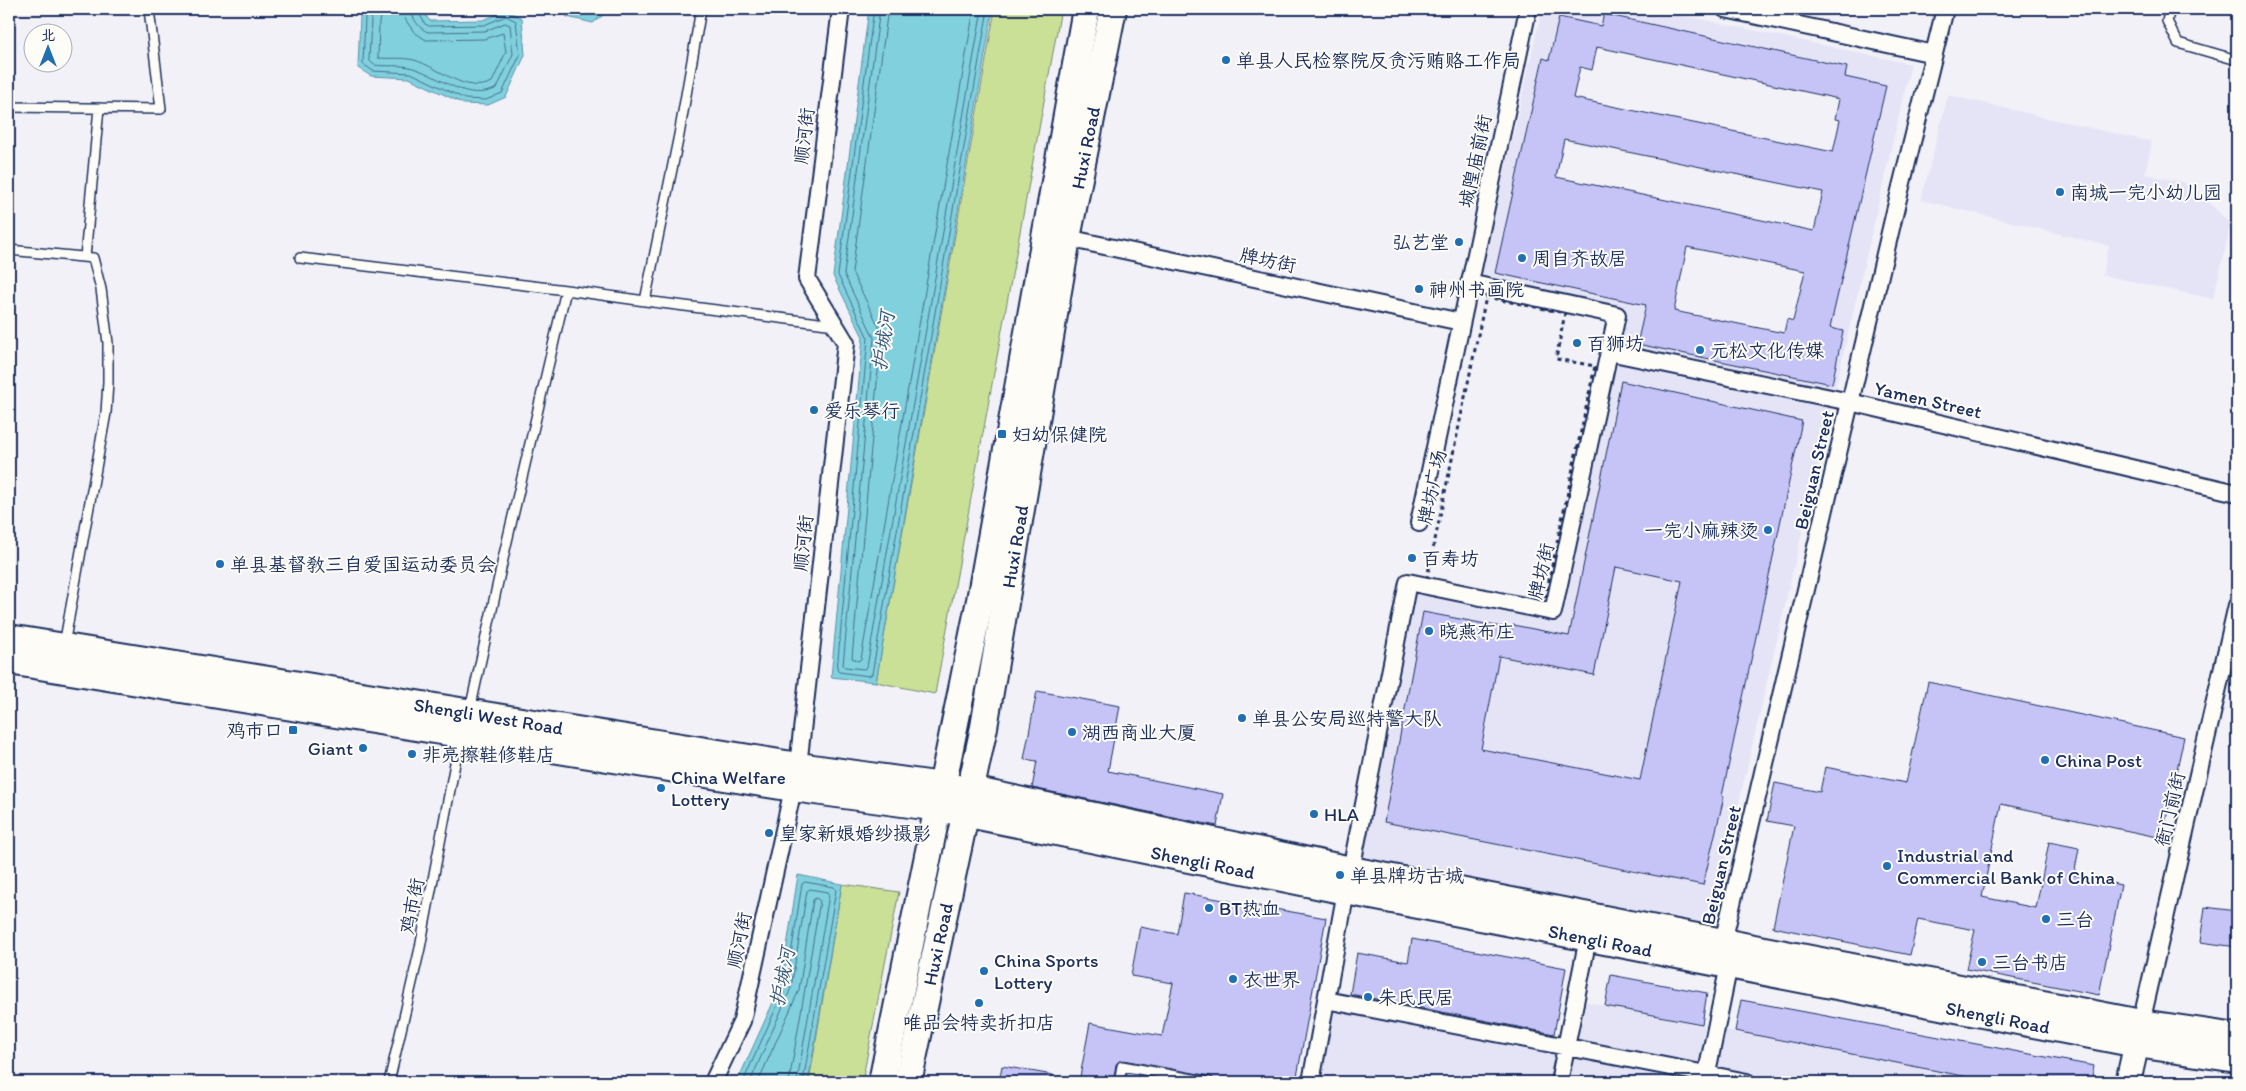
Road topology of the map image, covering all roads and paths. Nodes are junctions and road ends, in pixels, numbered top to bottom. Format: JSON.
{"nodes":[{"id":1,"x":149,"y":9,"type":"edge"},
{"id":2,"x":701,"y":9,"type":"edge"},
{"id":3,"x":841,"y":9,"type":"edge"},
{"id":4,"x":1086,"y":9,"type":"edge"},
{"id":5,"x":1113,"y":9,"type":"edge"},
{"id":6,"x":1528,"y":9,"type":"edge"},
{"id":7,"x":1725,"y":9,"type":"edge"},
{"id":8,"x":1945,"y":9,"type":"edge"},
{"id":9,"x":2170,"y":9,"type":"edge"},
{"id":10,"x":1934,"y":54,"type":"junction"},
{"id":11,"x":2237,"y":60,"type":"edge"},
{"id":12,"x":9,"y":107,"type":"edge"},
{"id":13,"x":99,"y":108,"type":"junction"},
{"id":14,"x":1067,"y":238,"type":"junction"},
{"id":15,"x":9,"y":250,"type":"edge"},
{"id":16,"x":85,"y":257,"type":"junction"},
{"id":17,"x":300,"y":258,"type":"dead end"},
{"id":18,"x":1469,"y":283,"type":"junction"},
{"id":19,"x":566,"y":290,"type":"junction"},
{"id":20,"x":645,"y":301,"type":"junction"},
{"id":21,"x":1461,"y":322,"type":"junction"},
{"id":22,"x":835,"y":325,"type":"junction"},
{"id":23,"x":1609,"y":352,"type":"junction"},
{"id":24,"x":1595,"y":366,"type":"joint"},
{"id":25,"x":1850,"y":402,"type":"junction"},
{"id":26,"x":2237,"y":493,"type":"edge"},
{"id":27,"x":1419,"y":523,"type":"dead end"},
{"id":28,"x":2237,"y":605,"type":"edge"},
{"id":29,"x":9,"y":638,"type":"edge"},
{"id":30,"x":64,"y":647,"type":"junction"},
{"id":31,"x":9,"y":661,"type":"edge"},
{"id":32,"x":465,"y":723,"type":"junction"},
{"id":33,"x":796,"y":777,"type":"junction"},
{"id":34,"x":941,"y":798,"type":"junction"},
{"id":35,"x":968,"y":802,"type":"junction"},
{"id":36,"x":1348,"y":880,"type":"junction"},
{"id":37,"x":1588,"y":938,"type":"junction"},
{"id":38,"x":1726,"y":953,"type":"junction"},
{"id":39,"x":1326,"y":1000,"type":"junction"},
{"id":40,"x":2139,"y":1034,"type":"junction"},
{"id":41,"x":2237,"y":1037,"type":"edge"},
{"id":42,"x":1566,"y":1046,"type":"junction"},
{"id":43,"x":2237,"y":1059,"type":"edge"},
{"id":44,"x":1706,"y":1078,"type":"edge"},
{"id":45,"x":389,"y":1082,"type":"edge"},
{"id":46,"x":713,"y":1082,"type":"edge"},
{"id":47,"x":882,"y":1082,"type":"edge"},
{"id":48,"x":908,"y":1082,"type":"edge"},
{"id":49,"x":1119,"y":1082,"type":"edge"},
{"id":50,"x":1209,"y":1082,"type":"edge"},
{"id":51,"x":1311,"y":1082,"type":"edge"},
{"id":52,"x":1559,"y":1082,"type":"edge"},
{"id":53,"x":1747,"y":1082,"type":"edge"},
{"id":54,"x":2128,"y":1082,"type":"edge"}],
"edges":[{"from":1,"to":13,"type":"lane"},
{"from":2,"to":20,"type":"lane"},
{"from":3,"to":22,"type":"street","name":"顺河街"},
{"from":4,"to":34,"type":"main road","name":"Huxi Road"},
{"from":5,"to":14,"type":"main road","name":"Huxi Road"},
{"from":6,"to":18,"type":"street","name":"城隍庙前街"},
{"from":7,"to":10,"type":"street"},
{"from":8,"to":10,"type":"street","name":"Beiguan Street"},
{"from":9,"to":11,"type":"lane"},
{"from":10,"to":25,"type":"street","name":"Beiguan Street"},
{"from":12,"to":13,"type":"lane"},
{"from":13,"to":16,"type":"lane"},
{"from":14,"to":21,"type":"street","name":"牌坊街"},
{"from":14,"to":35,"type":"main road","name":"Huxi Road"},
{"from":15,"to":16,"type":"lane"},
{"from":16,"to":30,"type":"lane"},
{"from":17,"to":19,"type":"lane"},
{"from":18,"to":21,"type":"street","name":"城隍庙前街"},
{"from":18,"to":23,"type":"street","name":"牌坊街"},
{"from":19,"to":20,"type":"lane"},
{"from":19,"to":32,"type":"lane","name":"鸡市街"},
{"from":20,"to":22,"type":"lane"},
{"from":21,"to":27,"type":"street","name":"城隍庙前街"},
{"from":22,"to":33,"type":"street","name":"顺河街"},
{"from":23,"to":25,"type":"street","name":"Yamen Street"},
{"from":23,"to":36,"type":"street","name":"牌坊街"},
{"from":24,"to":24,"type":"path","name":"牌坊广场"},
{"from":25,"to":26,"type":"street","name":"Yamen Street"},
{"from":25,"to":38,"type":"street","name":"Beiguan Street"},
{"from":28,"to":40,"type":"street","name":"衙门前街"},
{"from":29,"to":30,"type":"main road","name":"Shengli West Road"},
{"from":30,"to":32,"type":"main road","name":"Shengli West Road"},
{"from":31,"to":32,"type":"main road","name":"Shengli West Road"},
{"from":32,"to":33,"type":"main road","name":"Shengli West Road"},
{"from":32,"to":45,"type":"lane","name":"鸡市街"},
{"from":33,"to":34,"type":"main road","name":"Shengli West Road"},
{"from":33,"to":46,"type":"street","name":"顺河街"},
{"from":34,"to":35,"type":"main road","name":"Shengli West Road"},
{"from":34,"to":47,"type":"main road","name":"Huxi Road"},
{"from":35,"to":36,"type":"main road","name":"Shengli Road"},
{"from":35,"to":48,"type":"main road","name":"Huxi Road"},
{"from":36,"to":37,"type":"main road","name":"Shengli Road"},
{"from":36,"to":38,"type":"main road","name":"Shengli Road"},
{"from":36,"to":39,"type":"street"},
{"from":37,"to":38,"type":"main road","name":"Shengli Road"},
{"from":37,"to":42,"type":"street"},
{"from":38,"to":40,"type":"main road","name":"Shengli Road"},
{"from":38,"to":44,"type":"street","name":"Beiguan Street"},
{"from":39,"to":42,"type":"street"},
{"from":39,"to":51,"type":"street"},
{"from":40,"to":41,"type":"main road","name":"Shengli Road"},
{"from":40,"to":43,"type":"main road","name":"Shengli Road"},
{"from":40,"to":54,"type":"street"},
{"from":42,"to":44,"type":"street"},
{"from":42,"to":52,"type":"street"},
{"from":44,"to":53,"type":"street"},
{"from":49,"to":50,"type":"lane"}]}
